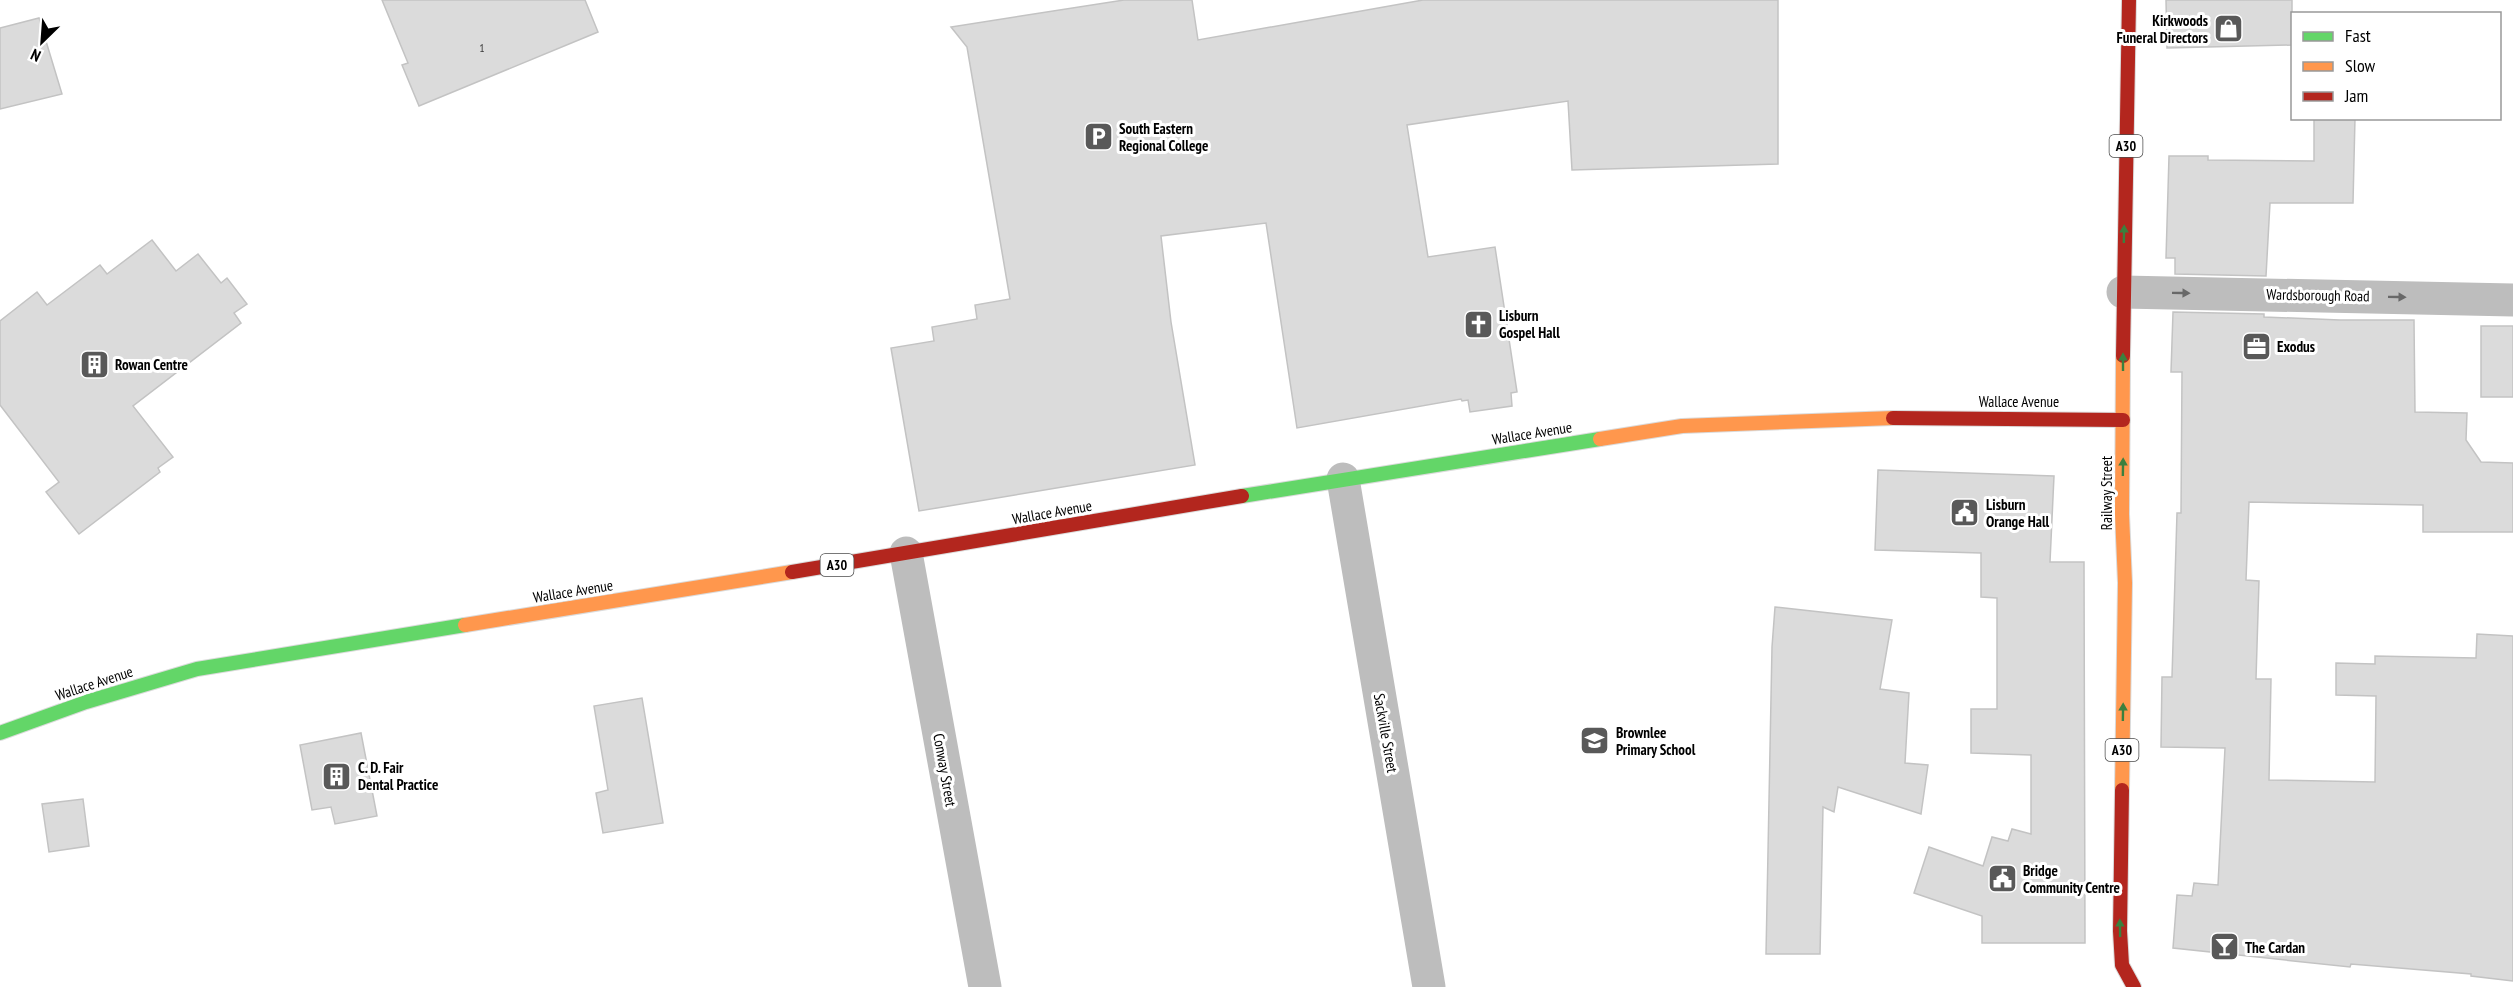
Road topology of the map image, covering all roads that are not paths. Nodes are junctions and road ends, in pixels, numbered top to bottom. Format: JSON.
{"nodes":[{"id":1,"x":2129,"y":0,"type":"edge"},
{"id":2,"x":2123,"y":292,"type":"junction"},
{"id":3,"x":2513,"y":300,"type":"edge"},
{"id":4,"x":2123,"y":420,"type":"junction"},
{"id":5,"x":1343,"y":479,"type":"junction"},
{"id":6,"x":906,"y":553,"type":"junction"},
{"id":7,"x":0,"y":733,"type":"edge"},
{"id":8,"x":2133,"y":986,"type":"edge"},
{"id":9,"x":985,"y":987,"type":"edge"},
{"id":10,"x":1429,"y":987,"type":"edge"}],
"edges":[{"from":2,"to":1,"type":"main road","name":"Railway Street","number":"A30","one_way":true},
{"from":2,"to":3,"type":"street","name":"Wardsborough Road","one_way":true},
{"from":4,"to":2,"type":"main road","name":"Railway Street","number":"A30","one_way":true},
{"from":4,"to":5,"type":"main road","name":"Wallace Avenue","number":"A30"},
{"from":8,"to":4,"type":"main road","name":"Railway Street","number":"A30","one_way":true},
{"from":5,"to":6,"type":"main road","name":"Wallace Avenue","number":"A30"},
{"from":5,"to":10,"type":"street","name":"Sackville Street"},
{"from":6,"to":7,"type":"main road","name":"Wallace Avenue","number":"A30"},
{"from":6,"to":9,"type":"street","name":"Conway Street"}]}
